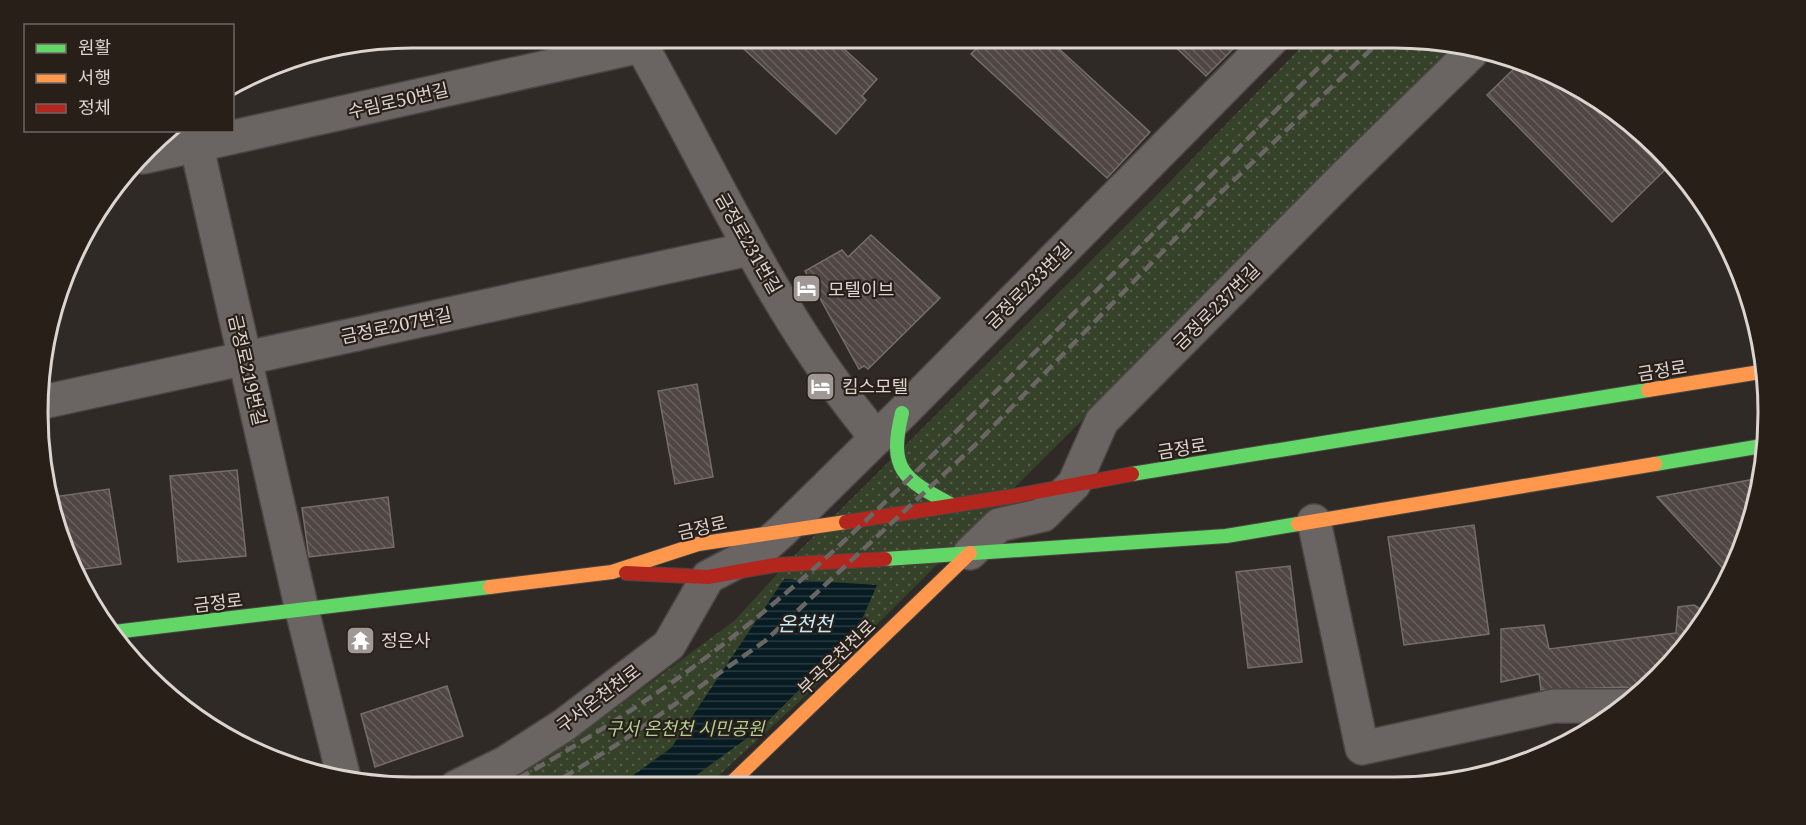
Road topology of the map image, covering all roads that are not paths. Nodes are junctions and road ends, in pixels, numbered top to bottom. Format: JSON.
{"nodes":[{"id":1,"x":606,"y":48,"type":"edge"},
{"id":2,"x":647,"y":48,"type":"edge"},
{"id":3,"x":1263,"y":48,"type":"edge"},
{"id":4,"x":1468,"y":56,"type":"edge"},
{"id":5,"x":234,"y":129,"type":"edge"},
{"id":6,"x":222,"y":132,"type":"edge"},
{"id":7,"x":195,"y":138,"type":"edge"},
{"id":8,"x":158,"y":152,"type":"edge"},
{"id":9,"x":749,"y":249,"type":"junction"},
{"id":10,"x":245,"y":358,"type":"junction"},
{"id":11,"x":1756,"y":373,"type":"edge"},
{"id":12,"x":48,"y":401,"type":"edge"},
{"id":13,"x":902,"y":413,"type":"junction"},
{"id":14,"x":878,"y":438,"type":"junction"},
{"id":15,"x":1756,"y":447,"type":"edge"},
{"id":16,"x":1074,"y":484,"type":"junction"},
{"id":17,"x":952,"y":505,"type":"junction"},
{"id":18,"x":1314,"y":521,"type":"junction"},
{"id":19,"x":782,"y":531,"type":"junction"},
{"id":20,"x":963,"y":554,"type":"junction"},
{"id":21,"x":612,"y":572,"type":"junction"},
{"id":22,"x":708,"y":577,"type":"junction"},
{"id":23,"x":302,"y":610,"type":"junction"},
{"id":24,"x":121,"y":631,"type":"edge"},
{"id":25,"x":1610,"y":706,"type":"edge"},
{"id":26,"x":342,"y":770,"type":"edge"},
{"id":27,"x":476,"y":777,"type":"edge"},
{"id":28,"x":736,"y":777,"type":"edge"}],
"edges":[{"from":1,"to":5,"type":"street","name":"수림로50번길"},
{"from":2,"to":9,"type":"street","name":"금정로231번길"},
{"from":3,"to":13,"type":"street","name":"금정로233번길"},
{"from":4,"to":16,"type":"street","name":"금정로237번길"},
{"from":6,"to":7,"type":"street","name":"수림로50번길"},
{"from":7,"to":8,"type":"street","name":"수림로50번길"},
{"from":7,"to":10,"type":"street","name":"금정로219번길"},
{"from":9,"to":10,"type":"street","name":"금정로207번길"},
{"from":9,"to":14,"type":"street","name":"금정로231번길"},
{"from":10,"to":12,"type":"street","name":"금정로207번길"},
{"from":10,"to":23,"type":"street","name":"금정로219번길"},
{"from":11,"to":16,"type":"main road","name":"금정로"},
{"from":13,"to":14,"type":"street","name":"금정로233번길"},
{"from":13,"to":17,"type":"main road"},
{"from":14,"to":19,"type":"street","name":"금정로233번길"},
{"from":15,"to":18,"type":"main road","name":"금정로"},
{"from":16,"to":17,"type":"main road","name":"금정로"},
{"from":16,"to":20,"type":"street","name":"금정로237번길"},
{"from":17,"to":19,"type":"main road","name":"금정로"},
{"from":18,"to":20,"type":"main road","name":"금정로"},
{"from":18,"to":25,"type":"street"},
{"from":19,"to":21,"type":"main road","name":"금정로"},
{"from":19,"to":22,"type":"street","name":"금정로233번길"},
{"from":20,"to":22,"type":"main road","name":"금정로"},
{"from":20,"to":28,"type":"main road","name":"부곡온천천로"},
{"from":21,"to":22,"type":"main road","name":"금정로"},
{"from":21,"to":23,"type":"main road","name":"금정로"},
{"from":22,"to":27,"type":"street","name":"구서온천천로"},
{"from":23,"to":24,"type":"main road","name":"금정로"},
{"from":23,"to":26,"type":"street","name":"금정로219번길"}]}
